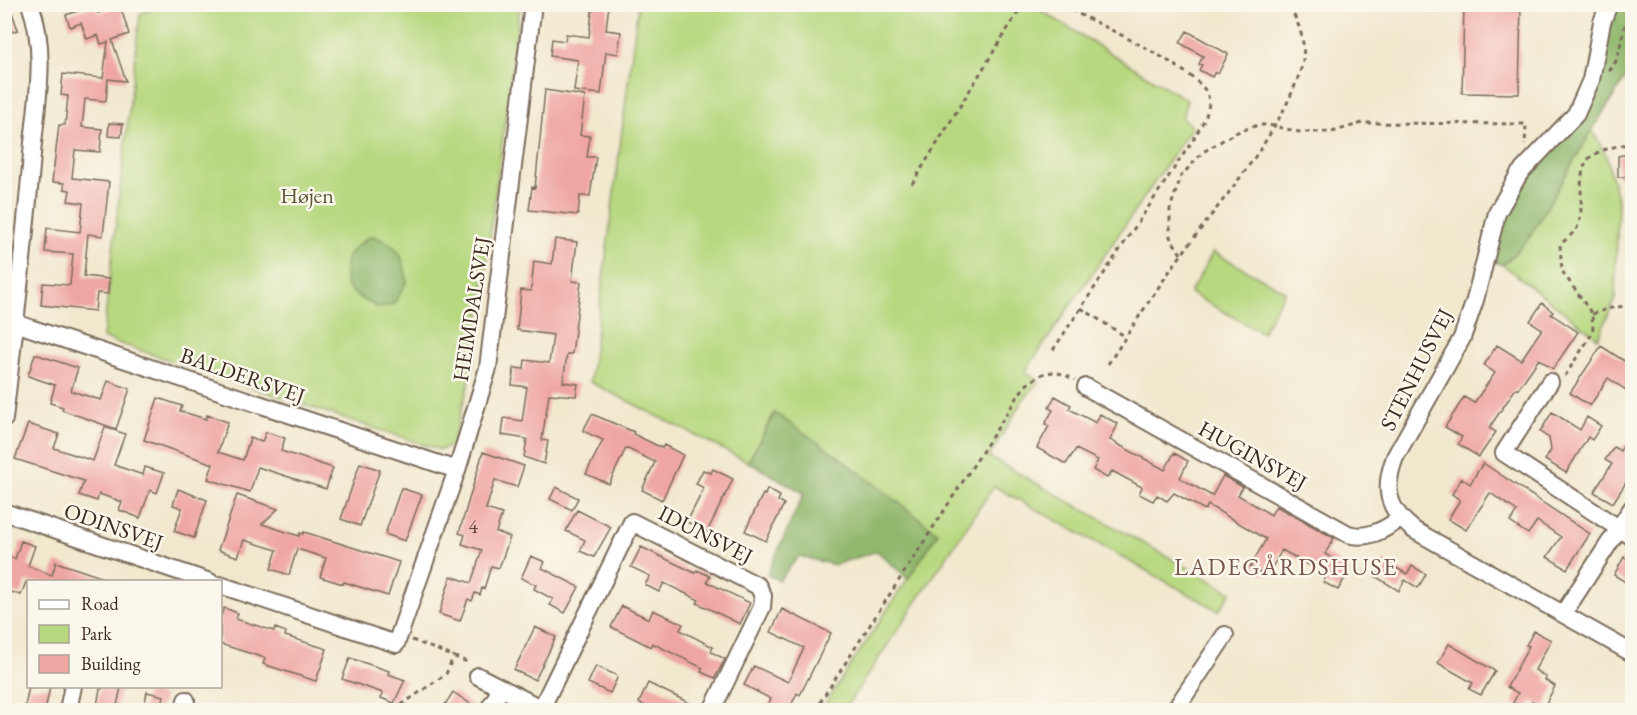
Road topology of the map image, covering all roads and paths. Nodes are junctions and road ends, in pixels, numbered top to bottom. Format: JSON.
{"nodes":[{"id":1,"x":30,"y":4,"type":"edge"},
{"id":2,"x":533,"y":4,"type":"edge"},
{"id":3,"x":1023,"y":4,"type":"edge"},
{"id":4,"x":1059,"y":4,"type":"edge"},
{"id":5,"x":1287,"y":4,"type":"edge"},
{"id":6,"x":1609,"y":4,"type":"edge"},
{"id":7,"x":1632,"y":11,"type":"edge"},
{"id":8,"x":1591,"y":80,"type":"junction"},
{"id":9,"x":1275,"y":127,"type":"junction"},
{"id":10,"x":1632,"y":143,"type":"edge"},
{"id":11,"x":1535,"y":155,"type":"junction"},
{"id":12,"x":912,"y":184,"type":"dead end"},
{"id":13,"x":1181,"y":254,"type":"junction"},
{"id":14,"x":1632,"y":305,"type":"edge"},
{"id":15,"x":1081,"y":308,"type":"junction"},
{"id":16,"x":1592,"y":314,"type":"junction"},
{"id":17,"x":15,"y":323,"type":"junction"},
{"id":18,"x":1126,"y":337,"type":"junction"},
{"id":19,"x":1053,"y":350,"type":"dead end"},
{"id":20,"x":1108,"y":364,"type":"dead end"},
{"id":21,"x":1550,"y":382,"type":"joint"},
{"id":22,"x":1086,"y":387,"type":"joint"},
{"id":23,"x":4,"y":419,"type":"edge"},
{"id":24,"x":457,"y":470,"type":"junction"},
{"id":25,"x":1632,"y":508,"type":"edge"},
{"id":26,"x":4,"y":512,"type":"edge"},
{"id":27,"x":1400,"y":519,"type":"junction"},
{"id":28,"x":1626,"y":533,"type":"edge"},
{"id":29,"x":204,"y":580,"type":"edge"},
{"id":30,"x":222,"y":586,"type":"edge"},
{"id":31,"x":1563,"y":614,"type":"junction"},
{"id":32,"x":1225,"y":635,"type":"dead end"},
{"id":33,"x":396,"y":644,"type":"junction"},
{"id":34,"x":1632,"y":653,"type":"edge"},
{"id":35,"x":454,"y":655,"type":"junction"},
{"id":36,"x":477,"y":676,"type":"joint"},
{"id":37,"x":73,"y":688,"type":"edge"},
{"id":38,"x":502,"y":688,"type":"junction"},
{"id":39,"x":543,"y":710,"type":"edge"},
{"id":40,"x":68,"y":711,"type":"edge"},
{"id":41,"x":394,"y":711,"type":"edge"},
{"id":42,"x":488,"y":711,"type":"edge"},
{"id":43,"x":712,"y":711,"type":"edge"},
{"id":44,"x":815,"y":711,"type":"edge"},
{"id":45,"x":1175,"y":711,"type":"edge"}],
"edges":[{"from":1,"to":17,"type":"street"},
{"from":2,"to":24,"type":"street","name":"HEIMDALSVEJ"},
{"from":3,"to":12,"type":"path"},
{"from":4,"to":15,"type":"path"},
{"from":5,"to":9,"type":"path"},
{"from":6,"to":8,"type":"street","name":"STENHUSVEJ"},
{"from":7,"to":8,"type":"path"},
{"from":8,"to":11,"type":"street","name":"STENHUSVEJ"},
{"from":9,"to":11,"type":"path"},
{"from":9,"to":13,"type":"path"},
{"from":9,"to":13,"type":"path"},
{"from":10,"to":16,"type":"path"},
{"from":11,"to":27,"type":"street","name":"STENHUSVEJ"},
{"from":13,"to":18,"type":"path"},
{"from":14,"to":16,"type":"path"},
{"from":15,"to":18,"type":"path"},
{"from":15,"to":19,"type":"path"},
{"from":16,"to":21,"type":"path"},
{"from":17,"to":23,"type":"street"},
{"from":17,"to":24,"type":"street","name":"BALDERSVEJ"},
{"from":18,"to":20,"type":"path"},
{"from":21,"to":28,"type":"street"},
{"from":22,"to":27,"type":"street","name":"HUGINSVEJ"},
{"from":22,"to":44,"type":"path"},
{"from":24,"to":33,"type":"street","name":"HEIMDALSVEJ"},
{"from":25,"to":28,"type":"street"},
{"from":26,"to":29,"type":"street","name":"ODINSVEJ"},
{"from":27,"to":31,"type":"street"},
{"from":28,"to":31,"type":"street"},
{"from":30,"to":33,"type":"street"},
{"from":31,"to":34,"type":"street"},
{"from":32,"to":45,"type":"street"},
{"from":33,"to":35,"type":"path"},
{"from":35,"to":36,"type":"path"},
{"from":35,"to":41,"type":"path"},
{"from":36,"to":38,"type":"street"},
{"from":37,"to":40,"type":"street"},
{"from":38,"to":39,"type":"street"},
{"from":38,"to":42,"type":"street"},
{"from":39,"to":43,"type":"street","name":"IDUNSVEJ"}]}
